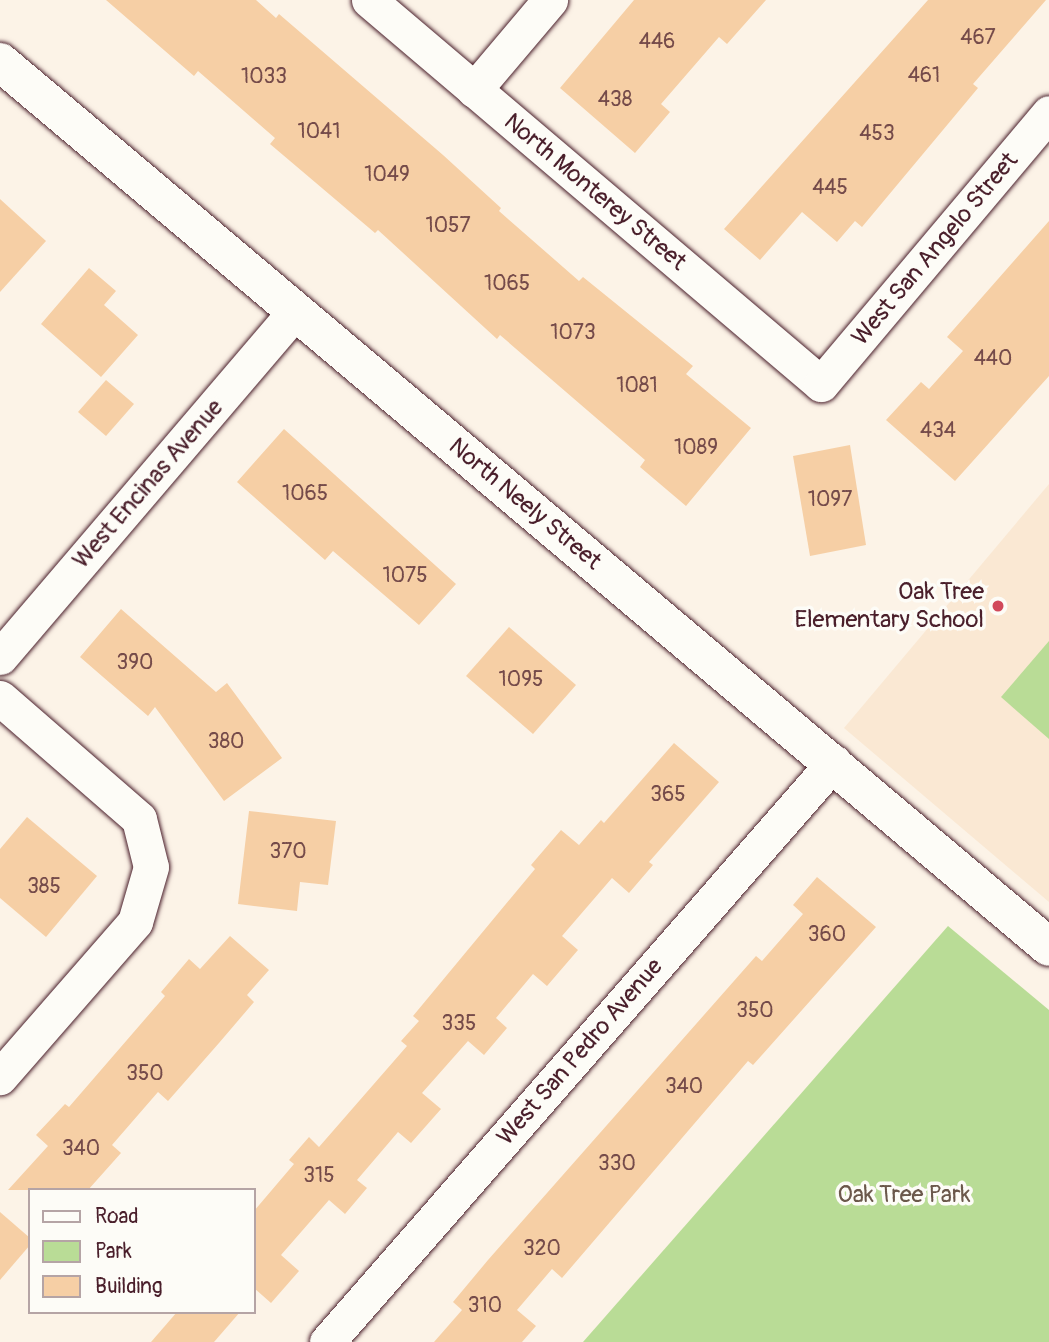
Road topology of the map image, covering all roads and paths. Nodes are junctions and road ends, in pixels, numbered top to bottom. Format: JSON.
{"nodes":[{"id":1,"x":369,"y":0,"type":"edge"},
{"id":2,"x":550,"y":0,"type":"edge"},
{"id":3,"x":0,"y":62,"type":"edge"},
{"id":4,"x":474,"y":90,"type":"junction"},
{"id":5,"x":1049,"y":113,"type":"edge"},
{"id":6,"x":295,"y":312,"type":"junction"},
{"id":7,"x":821,"y":384,"type":"joint"},
{"id":8,"x":0,"y":657,"type":"edge"},
{"id":9,"x":0,"y":698,"type":"edge"},
{"id":10,"x":834,"y":762,"type":"junction"},
{"id":11,"x":1049,"y":947,"type":"edge"},
{"id":12,"x":0,"y":1077,"type":"edge"},
{"id":13,"x":327,"y":1342,"type":"edge"}],
"edges":[{"from":1,"to":4,"type":"street","name":"North Monterey Street"},
{"from":2,"to":4,"type":"street"},
{"from":3,"to":6,"type":"street","name":"North Neely Street"},
{"from":4,"to":7,"type":"street","name":"North Monterey Street"},
{"from":5,"to":7,"type":"street","name":"West San Angelo Street"},
{"from":6,"to":8,"type":"street","name":"West Encinas Avenue"},
{"from":6,"to":10,"type":"street","name":"North Neely Street"},
{"from":9,"to":12,"type":"street"},
{"from":10,"to":11,"type":"street","name":"North Neely Street"},
{"from":10,"to":13,"type":"street","name":"West San Pedro Avenue"}]}
